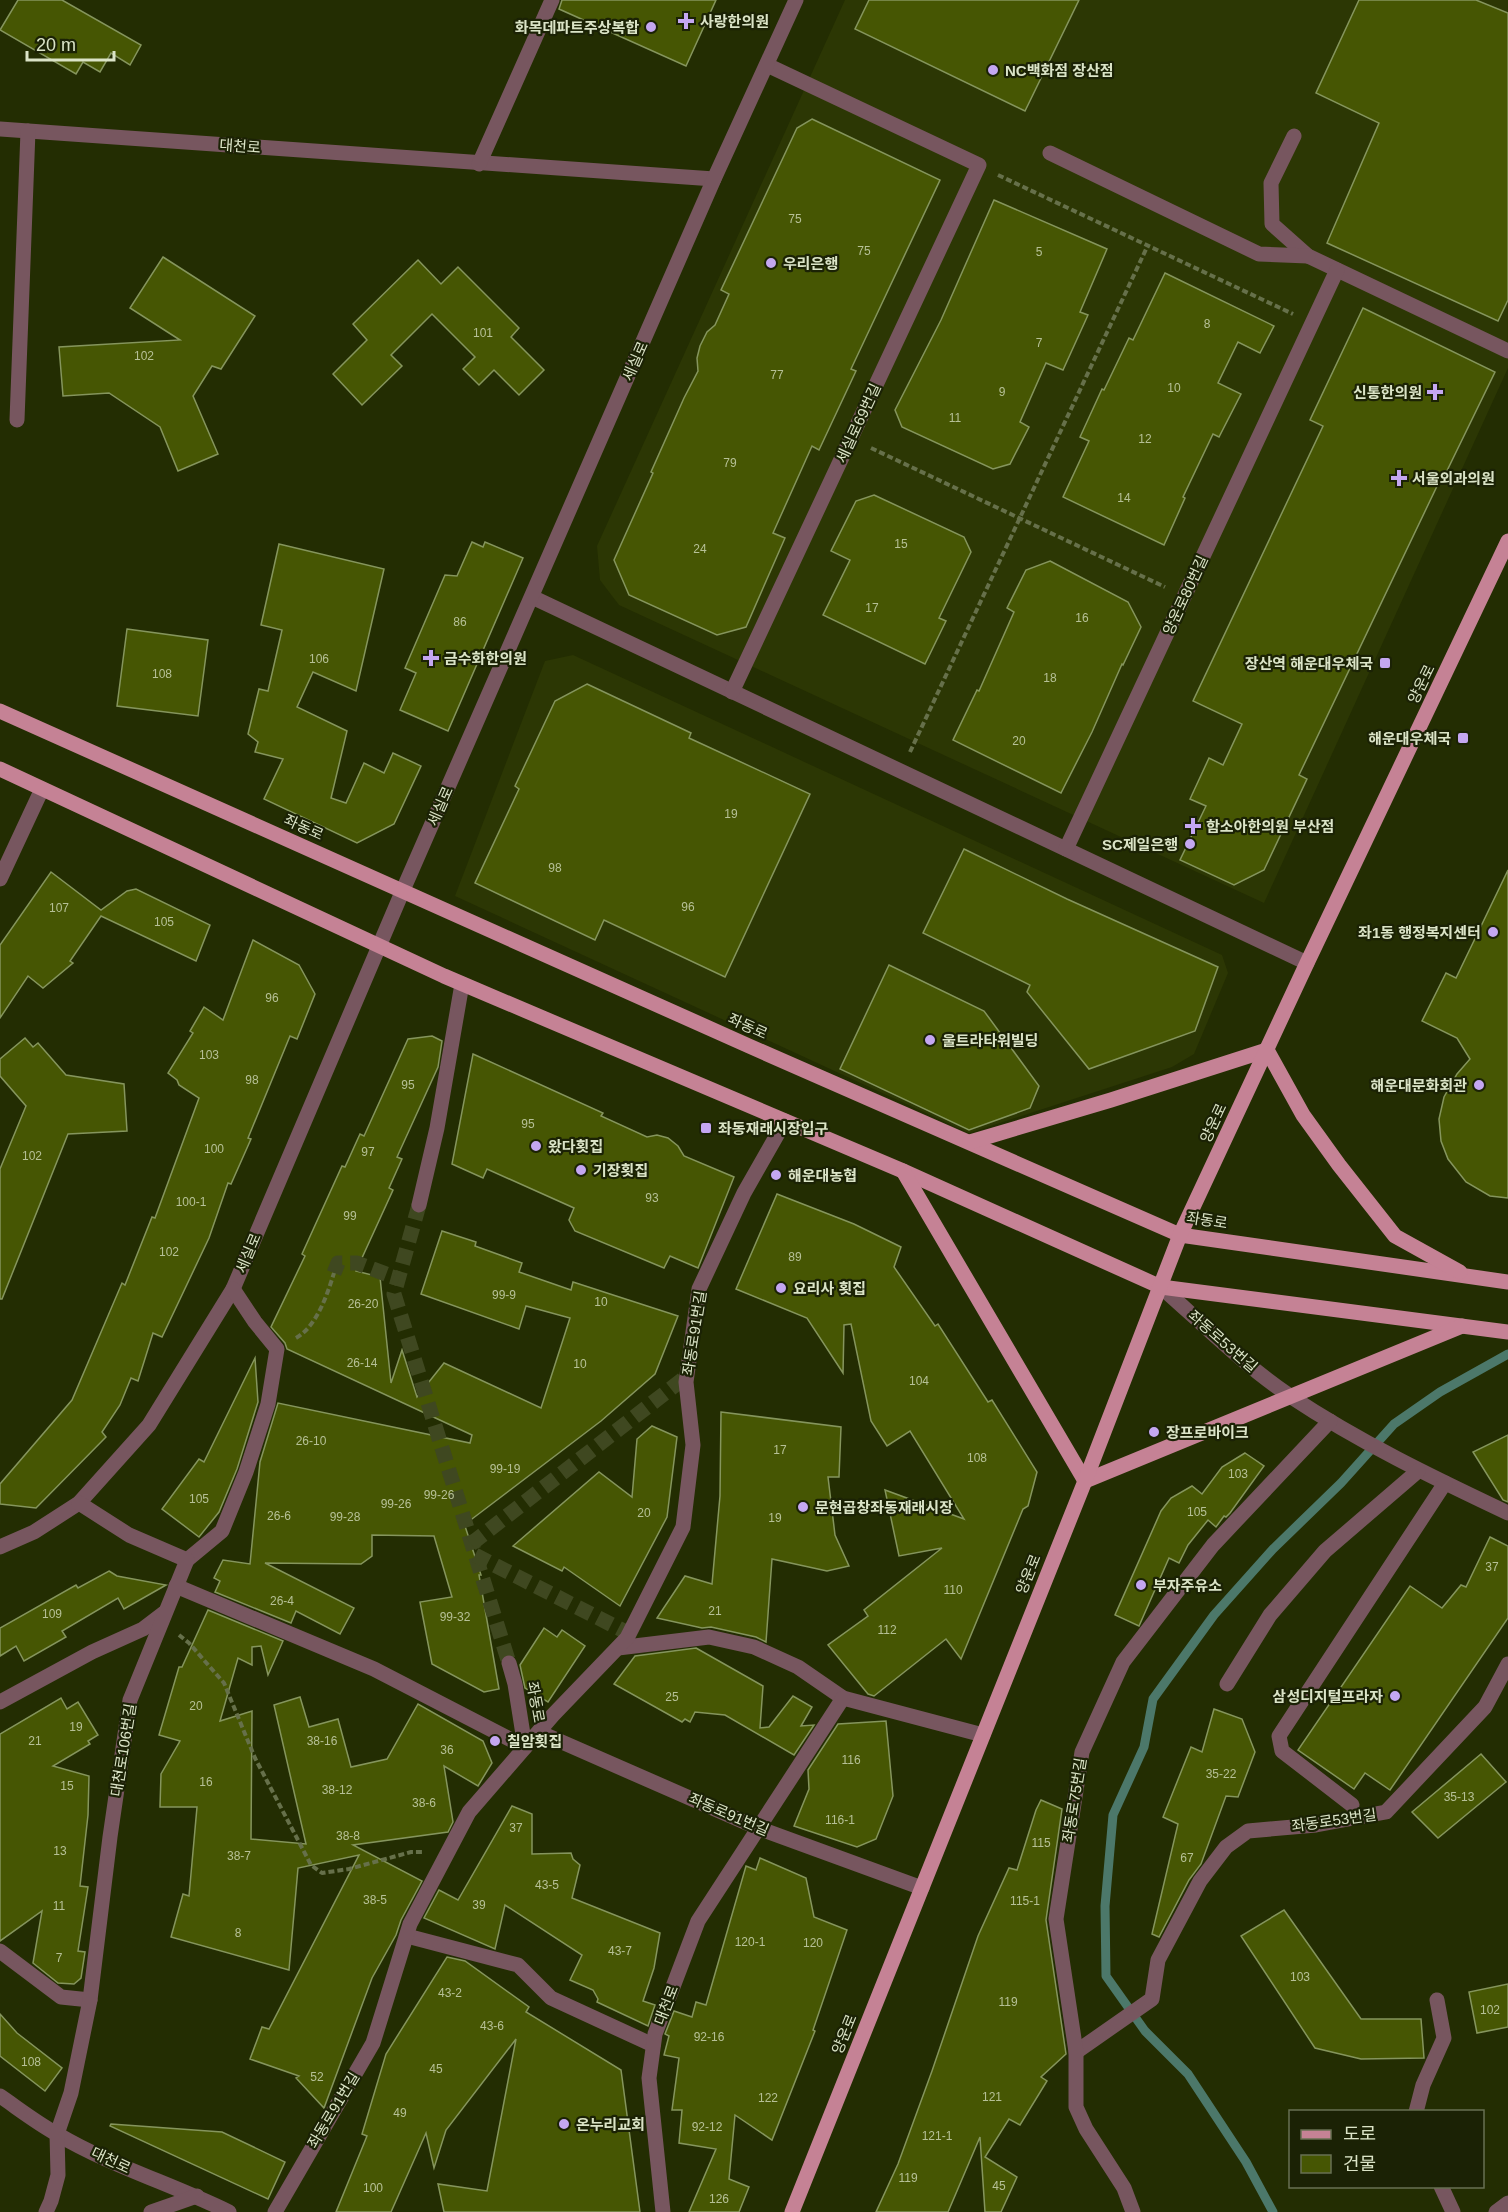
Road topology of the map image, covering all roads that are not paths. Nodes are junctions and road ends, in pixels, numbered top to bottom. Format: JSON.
{"nodes":[{"id":1,"x":552,"y":0,"type":"edge"},
{"id":2,"x":796,"y":0,"type":"edge"},
{"id":3,"x":766,"y":65,"type":"junction"},
{"id":4,"x":0,"y":129,"type":"edge"},
{"id":5,"x":28,"y":131,"type":"junction"},
{"id":6,"x":1294,"y":136,"type":"dead end"},
{"id":7,"x":1050,"y":153,"type":"dead end"},
{"id":8,"x":479,"y":164,"type":"junction"},
{"id":9,"x":714,"y":179,"type":"junction"},
{"id":10,"x":1308,"y":256,"type":"junction"},
{"id":11,"x":1337,"y":270,"type":"junction"},
{"id":12,"x":1508,"y":351,"type":"edge"},
{"id":13,"x":17,"y":420,"type":"dead end"},
{"id":14,"x":1508,"y":541,"type":"edge"},
{"id":15,"x":532,"y":597,"type":"junction"},
{"id":16,"x":732,"y":692,"type":"junction"},
{"id":17,"x":0,"y":711,"type":"edge"},
{"id":18,"x":0,"y":769,"type":"edge"},
{"id":19,"x":42,"y":789,"type":"junction"},
{"id":20,"x":1066,"y":849,"type":"junction"},
{"id":21,"x":5,"y":861,"type":"edge"},
{"id":22,"x":0,"y":879,"type":"edge"},
{"id":23,"x":403,"y":890,"type":"junction"},
{"id":24,"x":379,"y":946,"type":"junction"},
{"id":25,"x":1307,"y":963,"type":"junction"},
{"id":26,"x":462,"y":984,"type":"junction"},
{"id":27,"x":1267,"y":1050,"type":"junction"},
{"id":28,"x":785,"y":1120,"type":"junction"},
{"id":29,"x":970,"y":1142,"type":"junction"},
{"id":30,"x":903,"y":1171,"type":"junction"},
{"id":31,"x":419,"y":1205,"type":"tunnel mouth"},
{"id":32,"x":1180,"y":1234,"type":"junction"},
{"id":33,"x":1468,"y":1277,"type":"junction"},
{"id":34,"x":1508,"y":1282,"type":"edge"},
{"id":35,"x":1161,"y":1287,"type":"junction"},
{"id":36,"x":233,"y":1289,"type":"junction"},
{"id":37,"x":1463,"y":1325,"type":"junction"},
{"id":38,"x":1508,"y":1332,"type":"edge"},
{"id":39,"x":1289,"y":1396,"type":"junction"},
{"id":40,"x":1330,"y":1421,"type":"junction"},
{"id":41,"x":1418,"y":1471,"type":"junction"},
{"id":42,"x":1085,"y":1481,"type":"junction"},
{"id":43,"x":1445,"y":1483,"type":"junction"},
{"id":44,"x":79,"y":1503,"type":"junction"},
{"id":45,"x":1508,"y":1513,"type":"edge"},
{"id":46,"x":0,"y":1547,"type":"edge"},
{"id":47,"x":186,"y":1560,"type":"junction"},
{"id":48,"x":176,"y":1586,"type":"junction"},
{"id":49,"x":164,"y":1617,"type":"junction"},
{"id":50,"x":618,"y":1648,"type":"junction"},
{"id":51,"x":508,"y":1663,"type":"tunnel mouth"},
{"id":52,"x":1508,"y":1664,"type":"edge"},
{"id":53,"x":1227,"y":1684,"type":"dead end"},
{"id":54,"x":843,"y":1698,"type":"junction"},
{"id":55,"x":0,"y":1702,"type":"edge"},
{"id":56,"x":539,"y":1732,"type":"junction"},
{"id":57,"x":983,"y":1735,"type":"junction"},
{"id":58,"x":525,"y":1747,"type":"junction"},
{"id":59,"x":1352,"y":1805,"type":"dead end"},
{"id":60,"x":761,"y":1824,"type":"junction"},
{"id":61,"x":922,"y":1888,"type":"junction"},
{"id":62,"x":407,"y":1936,"type":"junction"},
{"id":63,"x":0,"y":1951,"type":"edge"},
{"id":64,"x":90,"y":2000,"type":"junction"},
{"id":65,"x":1437,"y":2000,"type":"dead end"},
{"id":66,"x":653,"y":2045,"type":"junction"},
{"id":67,"x":1076,"y":2052,"type":"junction"},
{"id":68,"x":0,"y":2096,"type":"edge"},
{"id":69,"x":1417,"y":2110,"type":"edge"},
{"id":70,"x":57,"y":2134,"type":"junction"},
{"id":71,"x":1441,"y":2188,"type":"edge"},
{"id":72,"x":197,"y":2196,"type":"junction"},
{"id":73,"x":1508,"y":2203,"type":"edge"},
{"id":74,"x":46,"y":2212,"type":"edge"},
{"id":75,"x":151,"y":2212,"type":"edge"},
{"id":76,"x":229,"y":2212,"type":"edge"},
{"id":77,"x":275,"y":2212,"type":"edge"},
{"id":78,"x":663,"y":2212,"type":"edge"},
{"id":79,"x":792,"y":2212,"type":"edge"},
{"id":80,"x":1133,"y":2212,"type":"edge"},
{"id":81,"x":1453,"y":2212,"type":"edge"},
{"id":82,"x":1496,"y":2212,"type":"edge"}],
"edges":[{"from":1,"to":8,"type":"street"},
{"from":2,"to":3,"type":"street","name":"세실로"},
{"from":3,"to":9,"type":"street","name":"세실로"},
{"from":3,"to":16,"type":"street","name":"세실로69번길"},
{"from":4,"to":5,"type":"street","name":"대천로"},
{"from":5,"to":8,"type":"street","name":"대천로"},
{"from":5,"to":13,"type":"street"},
{"from":6,"to":10,"type":"street"},
{"from":7,"to":10,"type":"street"},
{"from":8,"to":9,"type":"street","name":"대천로"},
{"from":9,"to":15,"type":"street","name":"세실로"},
{"from":10,"to":11,"type":"street"},
{"from":11,"to":12,"type":"street"},
{"from":11,"to":20,"type":"street","name":"양운로80번길"},
{"from":14,"to":25,"type":"main road","name":"양운로"},
{"from":15,"to":16,"type":"street"},
{"from":15,"to":23,"type":"street","name":"세실로"},
{"from":16,"to":20,"type":"street"},
{"from":17,"to":23,"type":"main road","name":"좌동로"},
{"from":18,"to":19,"type":"main road"},
{"from":19,"to":21,"type":"street"},
{"from":19,"to":24,"type":"main road"},
{"from":20,"to":25,"type":"street"},
{"from":21,"to":22,"type":"street"},
{"from":23,"to":24,"type":"street","name":"세실로"},
{"from":23,"to":29,"type":"main road","name":"좌동로"},
{"from":24,"to":26,"type":"main road"},
{"from":24,"to":36,"type":"street","name":"세실로"},
{"from":25,"to":27,"type":"main road","name":"양운로"},
{"from":26,"to":28,"type":"main road"},
{"from":26,"to":31,"type":"street"},
{"from":27,"to":29,"type":"main road"},
{"from":27,"to":32,"type":"main road","name":"양운로"},
{"from":27,"to":33,"type":"main road"},
{"from":28,"to":30,"type":"main road"},
{"from":28,"to":50,"type":"street","name":"좌동로91번길"},
{"from":29,"to":32,"type":"main road","name":"좌동로"},
{"from":30,"to":35,"type":"main road"},
{"from":30,"to":42,"type":"main road"},
{"from":32,"to":33,"type":"main road","name":"좌동로"},
{"from":32,"to":35,"type":"main road","name":"양운로"},
{"from":33,"to":34,"type":"main road","name":"좌동로"},
{"from":35,"to":37,"type":"main road"},
{"from":35,"to":39,"type":"street","name":"좌동로53번길"},
{"from":35,"to":42,"type":"main road","name":"양운로"},
{"from":36,"to":44,"type":"street","name":"세실로"},
{"from":36,"to":47,"type":"street"},
{"from":37,"to":38,"type":"main road"},
{"from":37,"to":39,"type":"main road"},
{"from":39,"to":40,"type":"street","name":"좌동로53번길"},
{"from":39,"to":42,"type":"main road"},
{"from":40,"to":41,"type":"street","name":"좌동로53번길"},
{"from":40,"to":67,"type":"street","name":"좌동로75번길"},
{"from":41,"to":43,"type":"street","name":"좌동로53번길"},
{"from":41,"to":53,"type":"street"},
{"from":42,"to":57,"type":"main road","name":"양운로"},
{"from":43,"to":45,"type":"street","name":"좌동로53번길"},
{"from":43,"to":59,"type":"street"},
{"from":44,"to":46,"type":"street","name":"세실로"},
{"from":44,"to":47,"type":"street"},
{"from":47,"to":48,"type":"street","name":"대천로106번길"},
{"from":48,"to":49,"type":"street","name":"대천로106번길"},
{"from":48,"to":58,"type":"street"},
{"from":49,"to":55,"type":"street"},
{"from":49,"to":64,"type":"street","name":"대천로106번길"},
{"from":50,"to":54,"type":"street"},
{"from":50,"to":56,"type":"street","name":"좌동로91번길"},
{"from":51,"to":58,"type":"street","name":"좌동로"},
{"from":52,"to":67,"type":"street","name":"좌동로53번길"},
{"from":54,"to":57,"type":"street"},
{"from":54,"to":60,"type":"street"},
{"from":56,"to":58,"type":"street","name":"좌동로91번길"},
{"from":56,"to":60,"type":"street","name":"좌동로91번길"},
{"from":57,"to":61,"type":"main road","name":"양운로"},
{"from":58,"to":62,"type":"street","name":"좌동로91번길"},
{"from":60,"to":61,"type":"street","name":"좌동로91번길"},
{"from":60,"to":66,"type":"street","name":"대천로"},
{"from":61,"to":79,"type":"main road","name":"양운로"},
{"from":62,"to":66,"type":"street"},
{"from":62,"to":77,"type":"street","name":"좌동로91번길"},
{"from":63,"to":64,"type":"street"},
{"from":64,"to":70,"type":"street","name":"대천로106번길"},
{"from":65,"to":69,"type":"street"},
{"from":66,"to":78,"type":"street","name":"대천로"},
{"from":67,"to":80,"type":"street","name":"좌동로75번길"},
{"from":68,"to":70,"type":"street","name":"대천로"},
{"from":70,"to":72,"type":"street","name":"대천로"},
{"from":70,"to":74,"type":"street"},
{"from":71,"to":81,"type":"street"},
{"from":72,"to":75,"type":"street"},
{"from":72,"to":76,"type":"street","name":"대천로"},
{"from":73,"to":82,"type":"street"}]}
